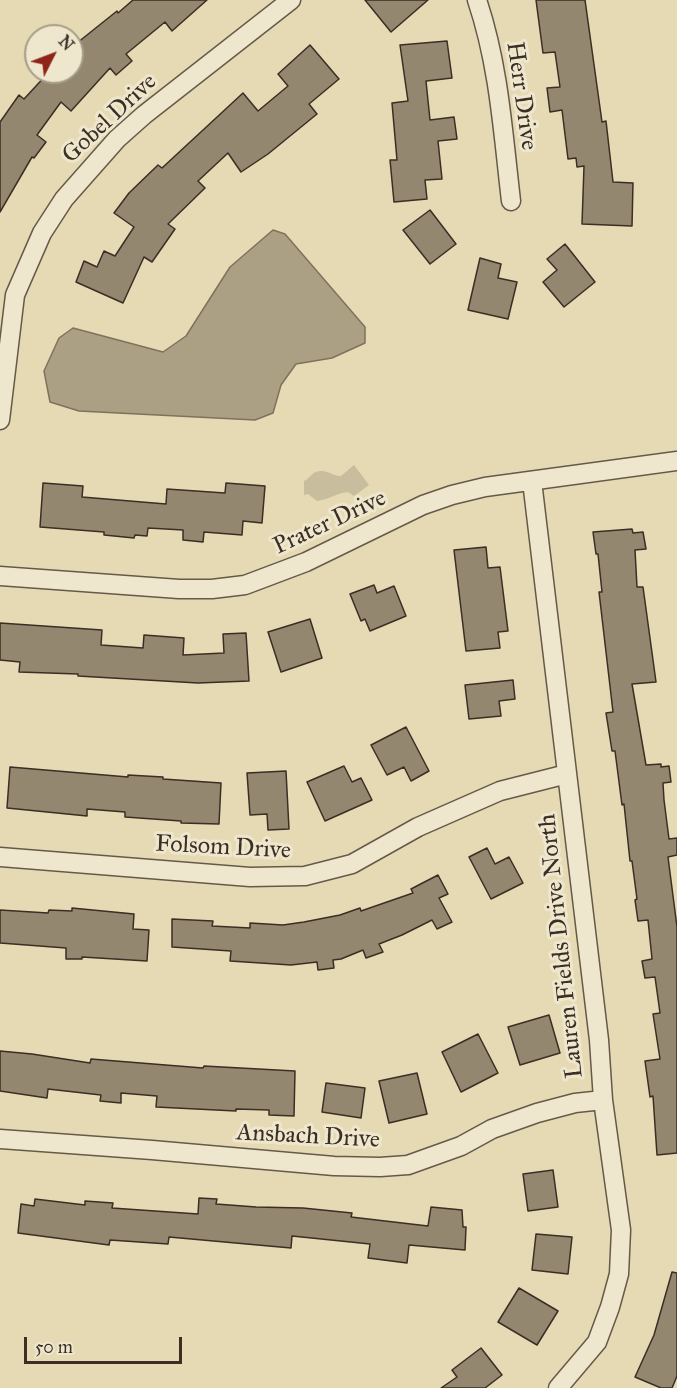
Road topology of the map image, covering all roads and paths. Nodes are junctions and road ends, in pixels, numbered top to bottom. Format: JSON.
{"nodes":[{"id":1,"x":291,"y":0,"type":"edge"},
{"id":2,"x":477,"y":0,"type":"edge"},
{"id":3,"x":511,"y":201,"type":"dead end"},
{"id":4,"x":0,"y":420,"type":"edge"},
{"id":5,"x":677,"y":461,"type":"edge"},
{"id":6,"x":532,"y":482,"type":"junction"},
{"id":7,"x":0,"y":576,"type":"edge"},
{"id":8,"x":567,"y":774,"type":"junction"},
{"id":9,"x":0,"y":856,"type":"edge"},
{"id":10,"x":603,"y":1100,"type":"junction"},
{"id":11,"x":0,"y":1139,"type":"edge"},
{"id":12,"x":558,"y":1388,"type":"edge"}],
"edges":[{"from":1,"to":4,"type":"street","name":"Gobel Drive"},
{"from":2,"to":3,"type":"street","name":"Herr Drive"},
{"from":5,"to":6,"type":"street","name":"Prater Drive"},
{"from":6,"to":7,"type":"street","name":"Prater Drive"},
{"from":6,"to":8,"type":"street","name":"Lauren Fields Drive North"},
{"from":8,"to":9,"type":"street","name":"Folsom Drive"},
{"from":8,"to":10,"type":"street","name":"Lauren Fields Drive North"},
{"from":10,"to":11,"type":"street","name":"Ansbach Drive"},
{"from":10,"to":12,"type":"street","name":"Lauren Fields Drive North"}]}
